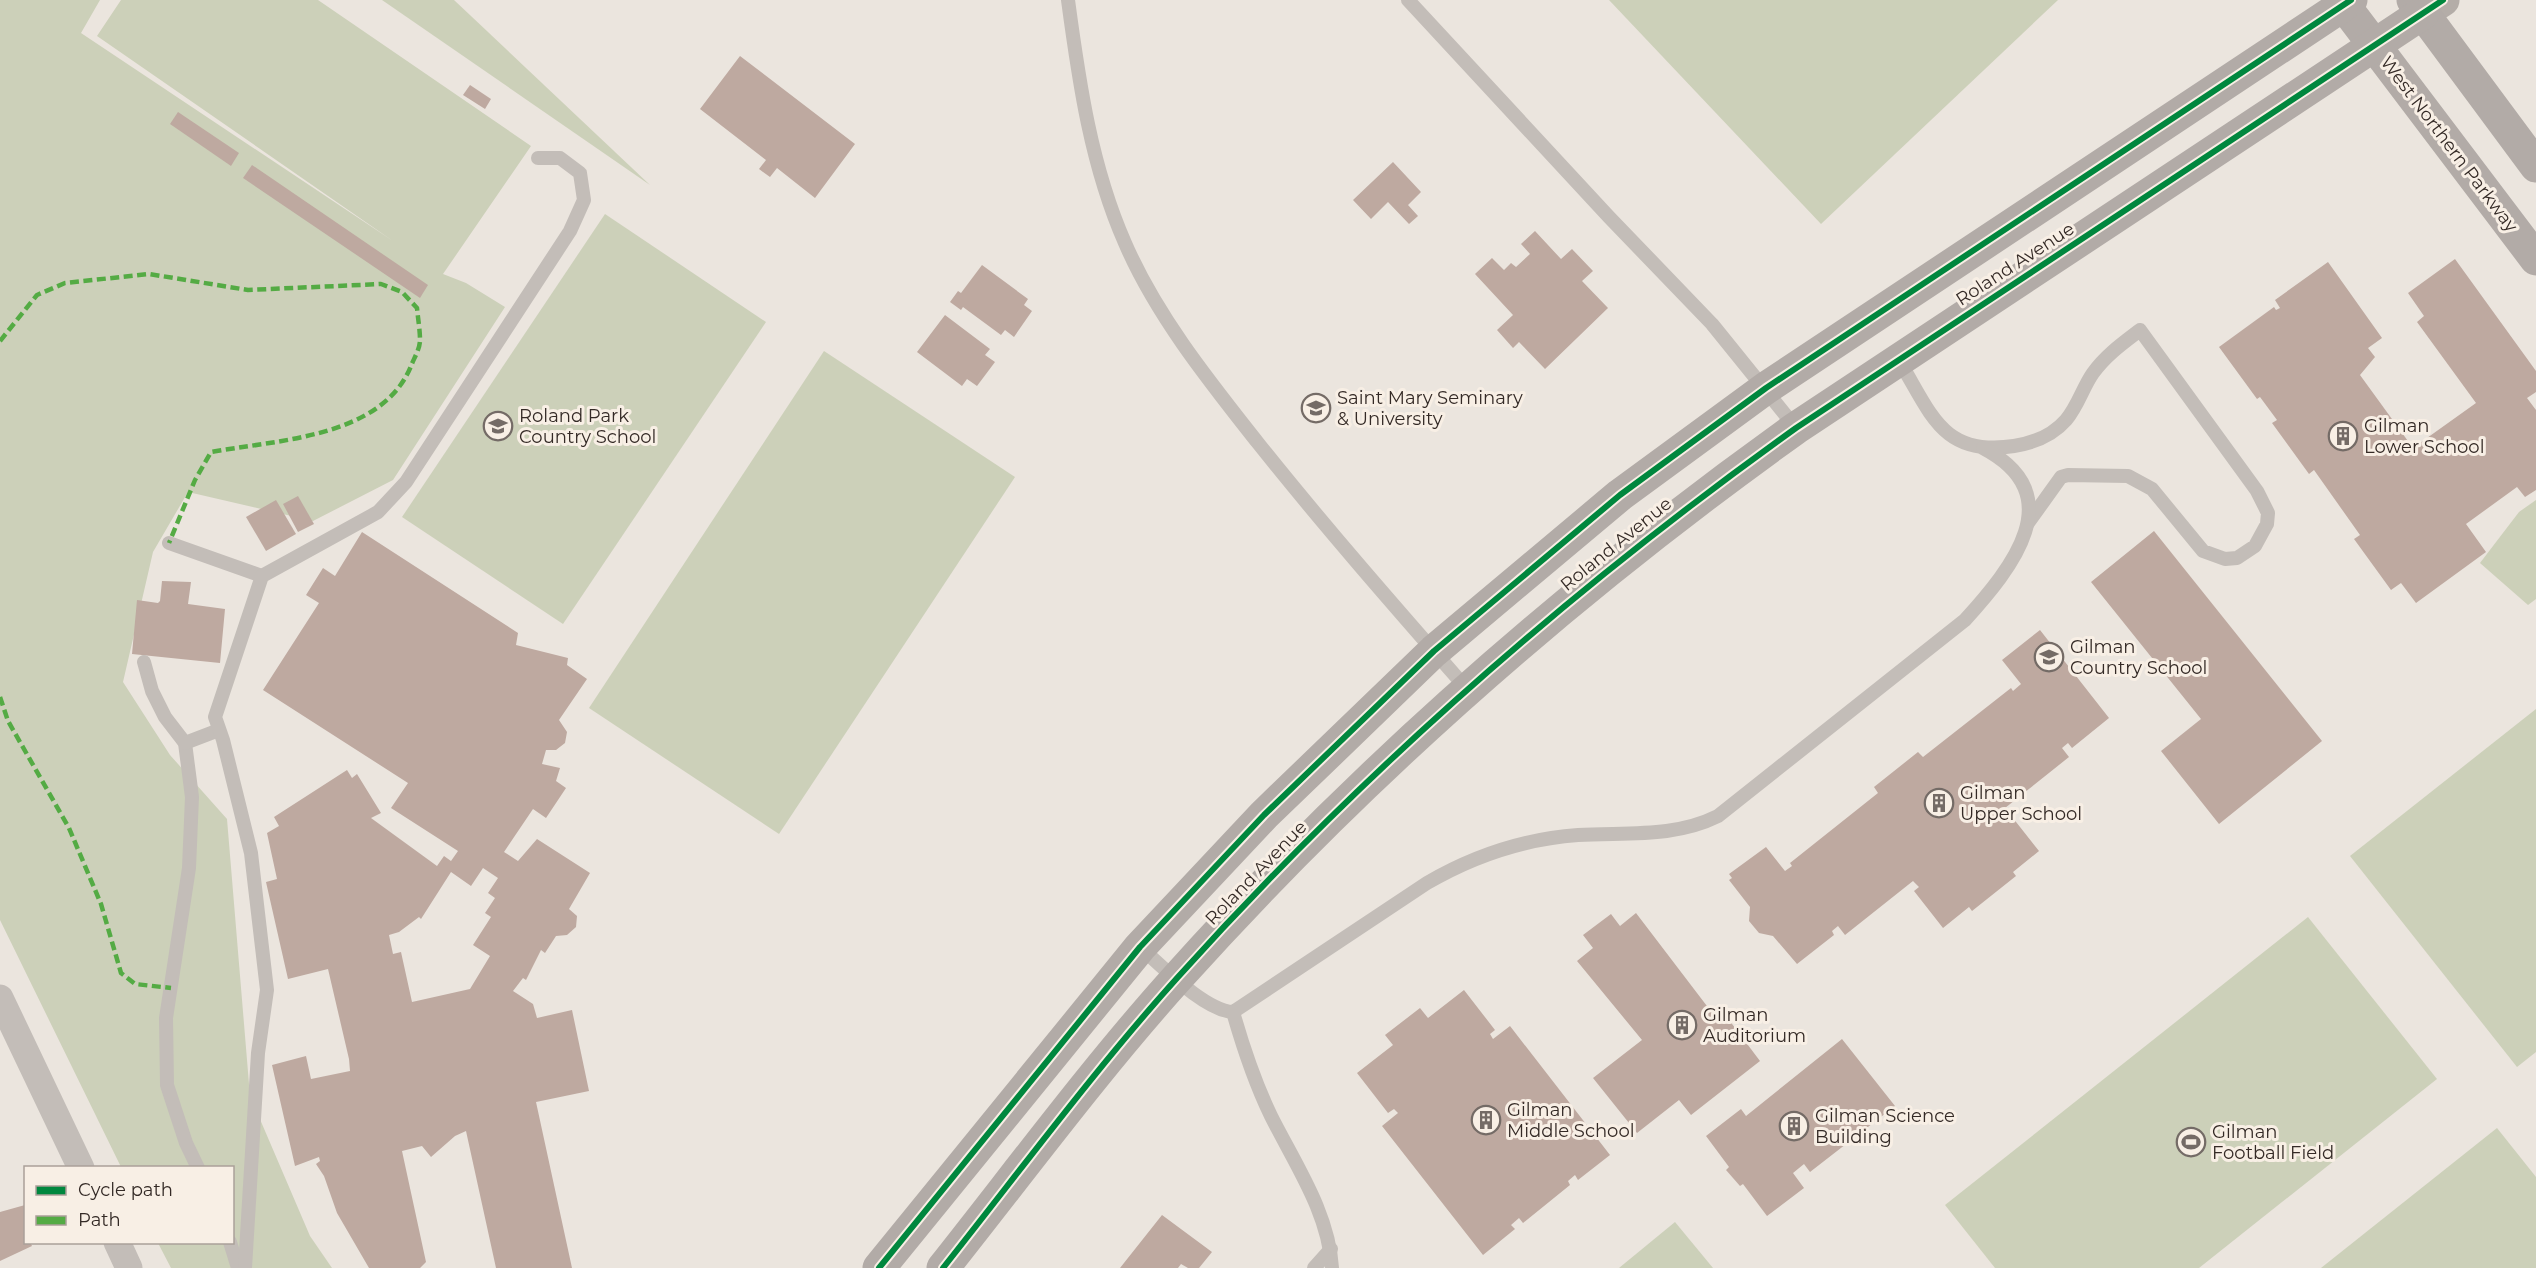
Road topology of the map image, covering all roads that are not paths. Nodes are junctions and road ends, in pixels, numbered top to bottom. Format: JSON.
{"nodes":[{"id":1,"x":1068,"y":0,"type":"edge"},
{"id":2,"x":1408,"y":0,"type":"edge"},
{"id":3,"x":2345,"y":2,"type":"edge"},
{"id":4,"x":2426,"y":4,"type":"edge"},
{"id":5,"x":2375,"y":45,"type":"junction"},
{"id":6,"x":538,"y":158,"type":"dead end"},
{"id":7,"x":2536,"y":166,"type":"edge"},
{"id":8,"x":2536,"y":259,"type":"edge"},
{"id":9,"x":1898,"y":359,"type":"junction"},
{"id":10,"x":1766,"y":388,"type":"junction"},
{"id":11,"x":1796,"y":428,"type":"junction"},
{"id":12,"x":1983,"y":448,"type":"junction"},
{"id":13,"x":2028,"y":523,"type":"junction"},
{"id":14,"x":169,"y":543,"type":"dead end"},
{"id":15,"x":261,"y":576,"type":"junction"},
{"id":16,"x":1434,"y":651,"type":"junction"},
{"id":17,"x":144,"y":662,"type":"dead end"},
{"id":18,"x":1467,"y":689,"type":"junction"},
{"id":19,"x":219,"y":730,"type":"junction"},
{"id":20,"x":185,"y":743,"type":"junction"},
{"id":21,"x":1140,"y":947,"type":"junction"},
{"id":22,"x":1177,"y":978,"type":"junction"},
{"id":23,"x":0,"y":998,"type":"edge"},
{"id":24,"x":1233,"y":1012,"type":"junction"},
{"id":25,"x":81,"y":1166,"type":"edge"},
{"id":26,"x":198,"y":1166,"type":"edge"},
{"id":27,"x":118,"y":1244,"type":"edge"},
{"id":28,"x":231,"y":1244,"type":"edge"},
{"id":29,"x":1331,"y":1249,"type":"junction"},
{"id":30,"x":129,"y":1268,"type":"edge"},
{"id":31,"x":238,"y":1268,"type":"edge"},
{"id":32,"x":245,"y":1268,"type":"edge"},
{"id":33,"x":879,"y":1268,"type":"edge"},
{"id":34,"x":943,"y":1268,"type":"edge"},
{"id":35,"x":1314,"y":1268,"type":"edge"},
{"id":36,"x":1332,"y":1268,"type":"edge"}],
"edges":[{"from":1,"to":16,"type":"lane"},
{"from":2,"to":10,"type":"lane"},
{"from":3,"to":5,"type":"main road","name":"West Northern Parkway"},
{"from":3,"to":10,"type":"main road","name":"Roland Avenue"},
{"from":4,"to":5,"type":"main road","name":"Roland Avenue"},
{"from":4,"to":7,"type":"main road"},
{"from":5,"to":8,"type":"main road","name":"West Northern Parkway"},
{"from":5,"to":9,"type":"main road","name":"Roland Avenue"},
{"from":6,"to":15,"type":"lane"},
{"from":9,"to":11,"type":"main road","name":"Roland Avenue"},
{"from":9,"to":12,"type":"lane"},
{"from":10,"to":11,"type":"lane"},
{"from":10,"to":16,"type":"main road","name":"Roland Avenue"},
{"from":11,"to":18,"type":"main road","name":"Roland Avenue"},
{"from":12,"to":13,"type":"lane"},
{"from":12,"to":13,"type":"lane"},
{"from":13,"to":24,"type":"lane"},
{"from":14,"to":15,"type":"lane"},
{"from":15,"to":19,"type":"lane"},
{"from":16,"to":18,"type":"lane"},
{"from":16,"to":21,"type":"main road","name":"Roland Avenue"},
{"from":17,"to":20,"type":"lane"},
{"from":18,"to":22,"type":"main road","name":"Roland Avenue"},
{"from":19,"to":20,"type":"lane"},
{"from":19,"to":32,"type":"lane"},
{"from":20,"to":26,"type":"lane"},
{"from":21,"to":22,"type":"lane"},
{"from":21,"to":33,"type":"main road","name":"Roland Avenue"},
{"from":22,"to":24,"type":"lane"},
{"from":22,"to":34,"type":"main road","name":"Roland Avenue"},
{"from":23,"to":25,"type":"street"},
{"from":24,"to":29,"type":"lane"},
{"from":27,"to":30,"type":"street"},
{"from":28,"to":31,"type":"lane"},
{"from":29,"to":35,"type":"lane"},
{"from":29,"to":36,"type":"lane"}]}
